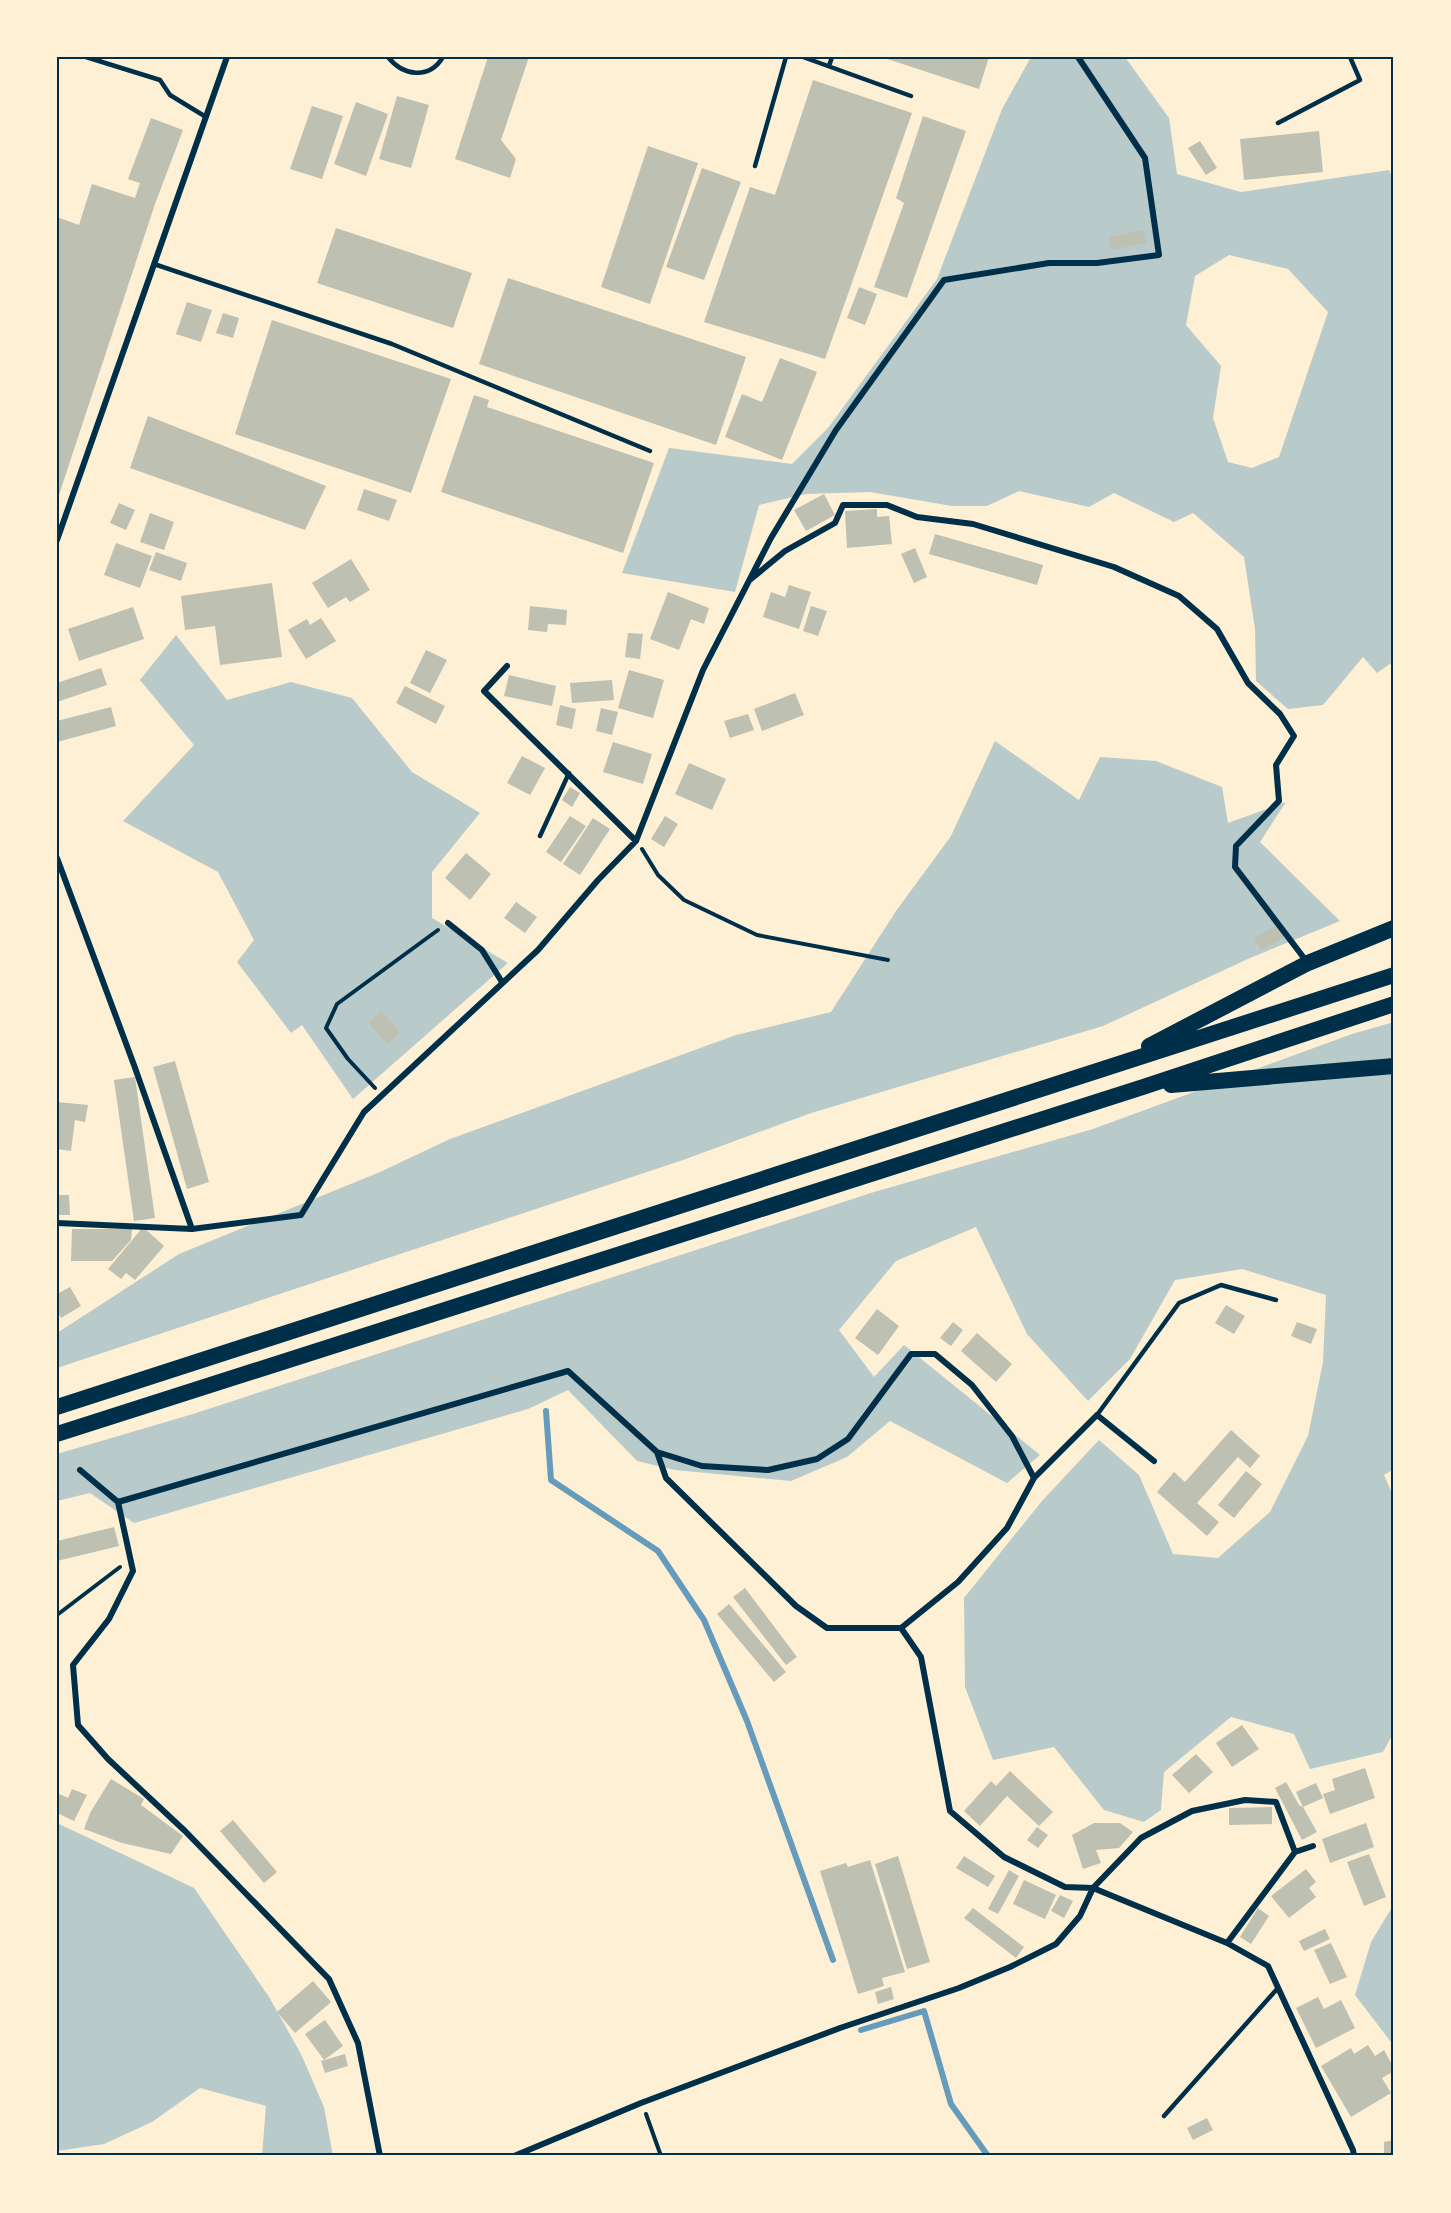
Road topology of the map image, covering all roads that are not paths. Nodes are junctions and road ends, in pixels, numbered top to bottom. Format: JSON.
{"nodes":[{"id":1,"x":86,"y":57,"type":"edge"},
{"id":2,"x":227,"y":57,"type":"edge"},
{"id":3,"x":388,"y":57,"type":"edge"},
{"id":4,"x":442,"y":57,"type":"edge"},
{"id":5,"x":786,"y":57,"type":"edge"},
{"id":6,"x":803,"y":57,"type":"edge"},
{"id":7,"x":832,"y":57,"type":"edge"},
{"id":8,"x":1078,"y":57,"type":"edge"},
{"id":9,"x":1350,"y":57,"type":"edge"},
{"id":10,"x":829,"y":66,"type":"junction"},
{"id":11,"x":911,"y":96,"type":"dead end"},
{"id":12,"x":206,"y":117,"type":"junction"},
{"id":13,"x":1278,"y":123,"type":"dead end"},
{"id":14,"x":755,"y":166,"type":"dead end"},
{"id":15,"x":154,"y":264,"type":"junction"},
{"id":16,"x":650,"y":451,"type":"dead end"},
{"id":17,"x":57,"y":540,"type":"edge"},
{"id":18,"x":749,"y":581,"type":"junction"},
{"id":19,"x":507,"y":666,"type":"dead end"},
{"id":20,"x":569,"y":773,"type":"junction"},
{"id":21,"x":540,"y":836,"type":"dead end"},
{"id":22,"x":636,"y":841,"type":"junction"},
{"id":23,"x":57,"y":858,"type":"edge"},
{"id":24,"x":448,"y":923,"type":"road end"},
{"id":25,"x":1394,"y":928,"type":"edge"},
{"id":26,"x":1308,"y":963,"type":"junction"},
{"id":27,"x":1394,"y":975,"type":"edge"},
{"id":28,"x":502,"y":982,"type":"junction"},
{"id":29,"x":1394,"y":1004,"type":"edge"},
{"id":30,"x":1394,"y":1066,"type":"edge"},
{"id":31,"x":1108,"y":1068,"type":"junction"},
{"id":32,"x":1143,"y":1087,"type":"junction"},
{"id":33,"x":57,"y":1223,"type":"edge"},
{"id":34,"x":192,"y":1229,"type":"junction"},
{"id":35,"x":1276,"y":1300,"type":"dead end"},
{"id":36,"x":57,"y":1407,"type":"edge"},
{"id":37,"x":1097,"y":1415,"type":"junction"},
{"id":38,"x":57,"y":1434,"type":"edge"},
{"id":39,"x":657,"y":1452,"type":"junction"},
{"id":40,"x":1154,"y":1461,"type":"dead end"},
{"id":41,"x":80,"y":1470,"type":"dead end"},
{"id":42,"x":1034,"y":1478,"type":"junction"},
{"id":43,"x":118,"y":1502,"type":"junction"},
{"id":44,"x":901,"y":1628,"type":"junction"},
{"id":45,"x":1313,"y":1846,"type":"dead end"},
{"id":46,"x":1295,"y":1852,"type":"junction"},
{"id":47,"x":1093,"y":1888,"type":"junction"},
{"id":48,"x":1227,"y":1943,"type":"junction"},
{"id":49,"x":1278,"y":1988,"type":"junction"},
{"id":50,"x":1164,"y":2116,"type":"dead end"},
{"id":51,"x":380,"y":2156,"type":"edge"},
{"id":52,"x":514,"y":2156,"type":"edge"},
{"id":53,"x":1354,"y":2156,"type":"edge"}],
"edges":[{"from":1,"to":12,"type":"lane"},
{"from":2,"to":12,"type":"street"},
{"from":3,"to":4,"type":"lane"},
{"from":5,"to":14,"type":"lane"},
{"from":6,"to":10,"type":"lane"},
{"from":7,"to":10,"type":"lane"},
{"from":8,"to":18,"type":"street"},
{"from":9,"to":13,"type":"lane"},
{"from":10,"to":11,"type":"lane"},
{"from":12,"to":15,"type":"street"},
{"from":15,"to":16,"type":"lane"},
{"from":15,"to":17,"type":"street"},
{"from":18,"to":22,"type":"street"},
{"from":18,"to":26,"type":"street"},
{"from":19,"to":20,"type":"street"},
{"from":20,"to":21,"type":"lane"},
{"from":20,"to":22,"type":"street"},
{"from":22,"to":28,"type":"street"},
{"from":23,"to":34,"type":"street"},
{"from":24,"to":28,"type":"street"},
{"from":25,"to":26,"type":"highway"},
{"from":26,"to":31,"type":"highway"},
{"from":27,"to":31,"type":"highway"},
{"from":28,"to":34,"type":"street"},
{"from":29,"to":32,"type":"highway"},
{"from":30,"to":32,"type":"highway"},
{"from":31,"to":36,"type":"highway"},
{"from":32,"to":38,"type":"highway"},
{"from":33,"to":34,"type":"street"},
{"from":35,"to":37,"type":"lane"},
{"from":37,"to":40,"type":"street"},
{"from":37,"to":42,"type":"street"},
{"from":39,"to":42,"type":"street"},
{"from":39,"to":43,"type":"street"},
{"from":39,"to":44,"type":"street"},
{"from":41,"to":43,"type":"street"},
{"from":42,"to":44,"type":"street"},
{"from":43,"to":51,"type":"street"},
{"from":44,"to":47,"type":"street"},
{"from":45,"to":46,"type":"street"},
{"from":46,"to":47,"type":"street"},
{"from":46,"to":48,"type":"street"},
{"from":47,"to":48,"type":"street"},
{"from":47,"to":52,"type":"street"},
{"from":48,"to":49,"type":"street"},
{"from":49,"to":50,"type":"lane"},
{"from":49,"to":53,"type":"street"}]}
